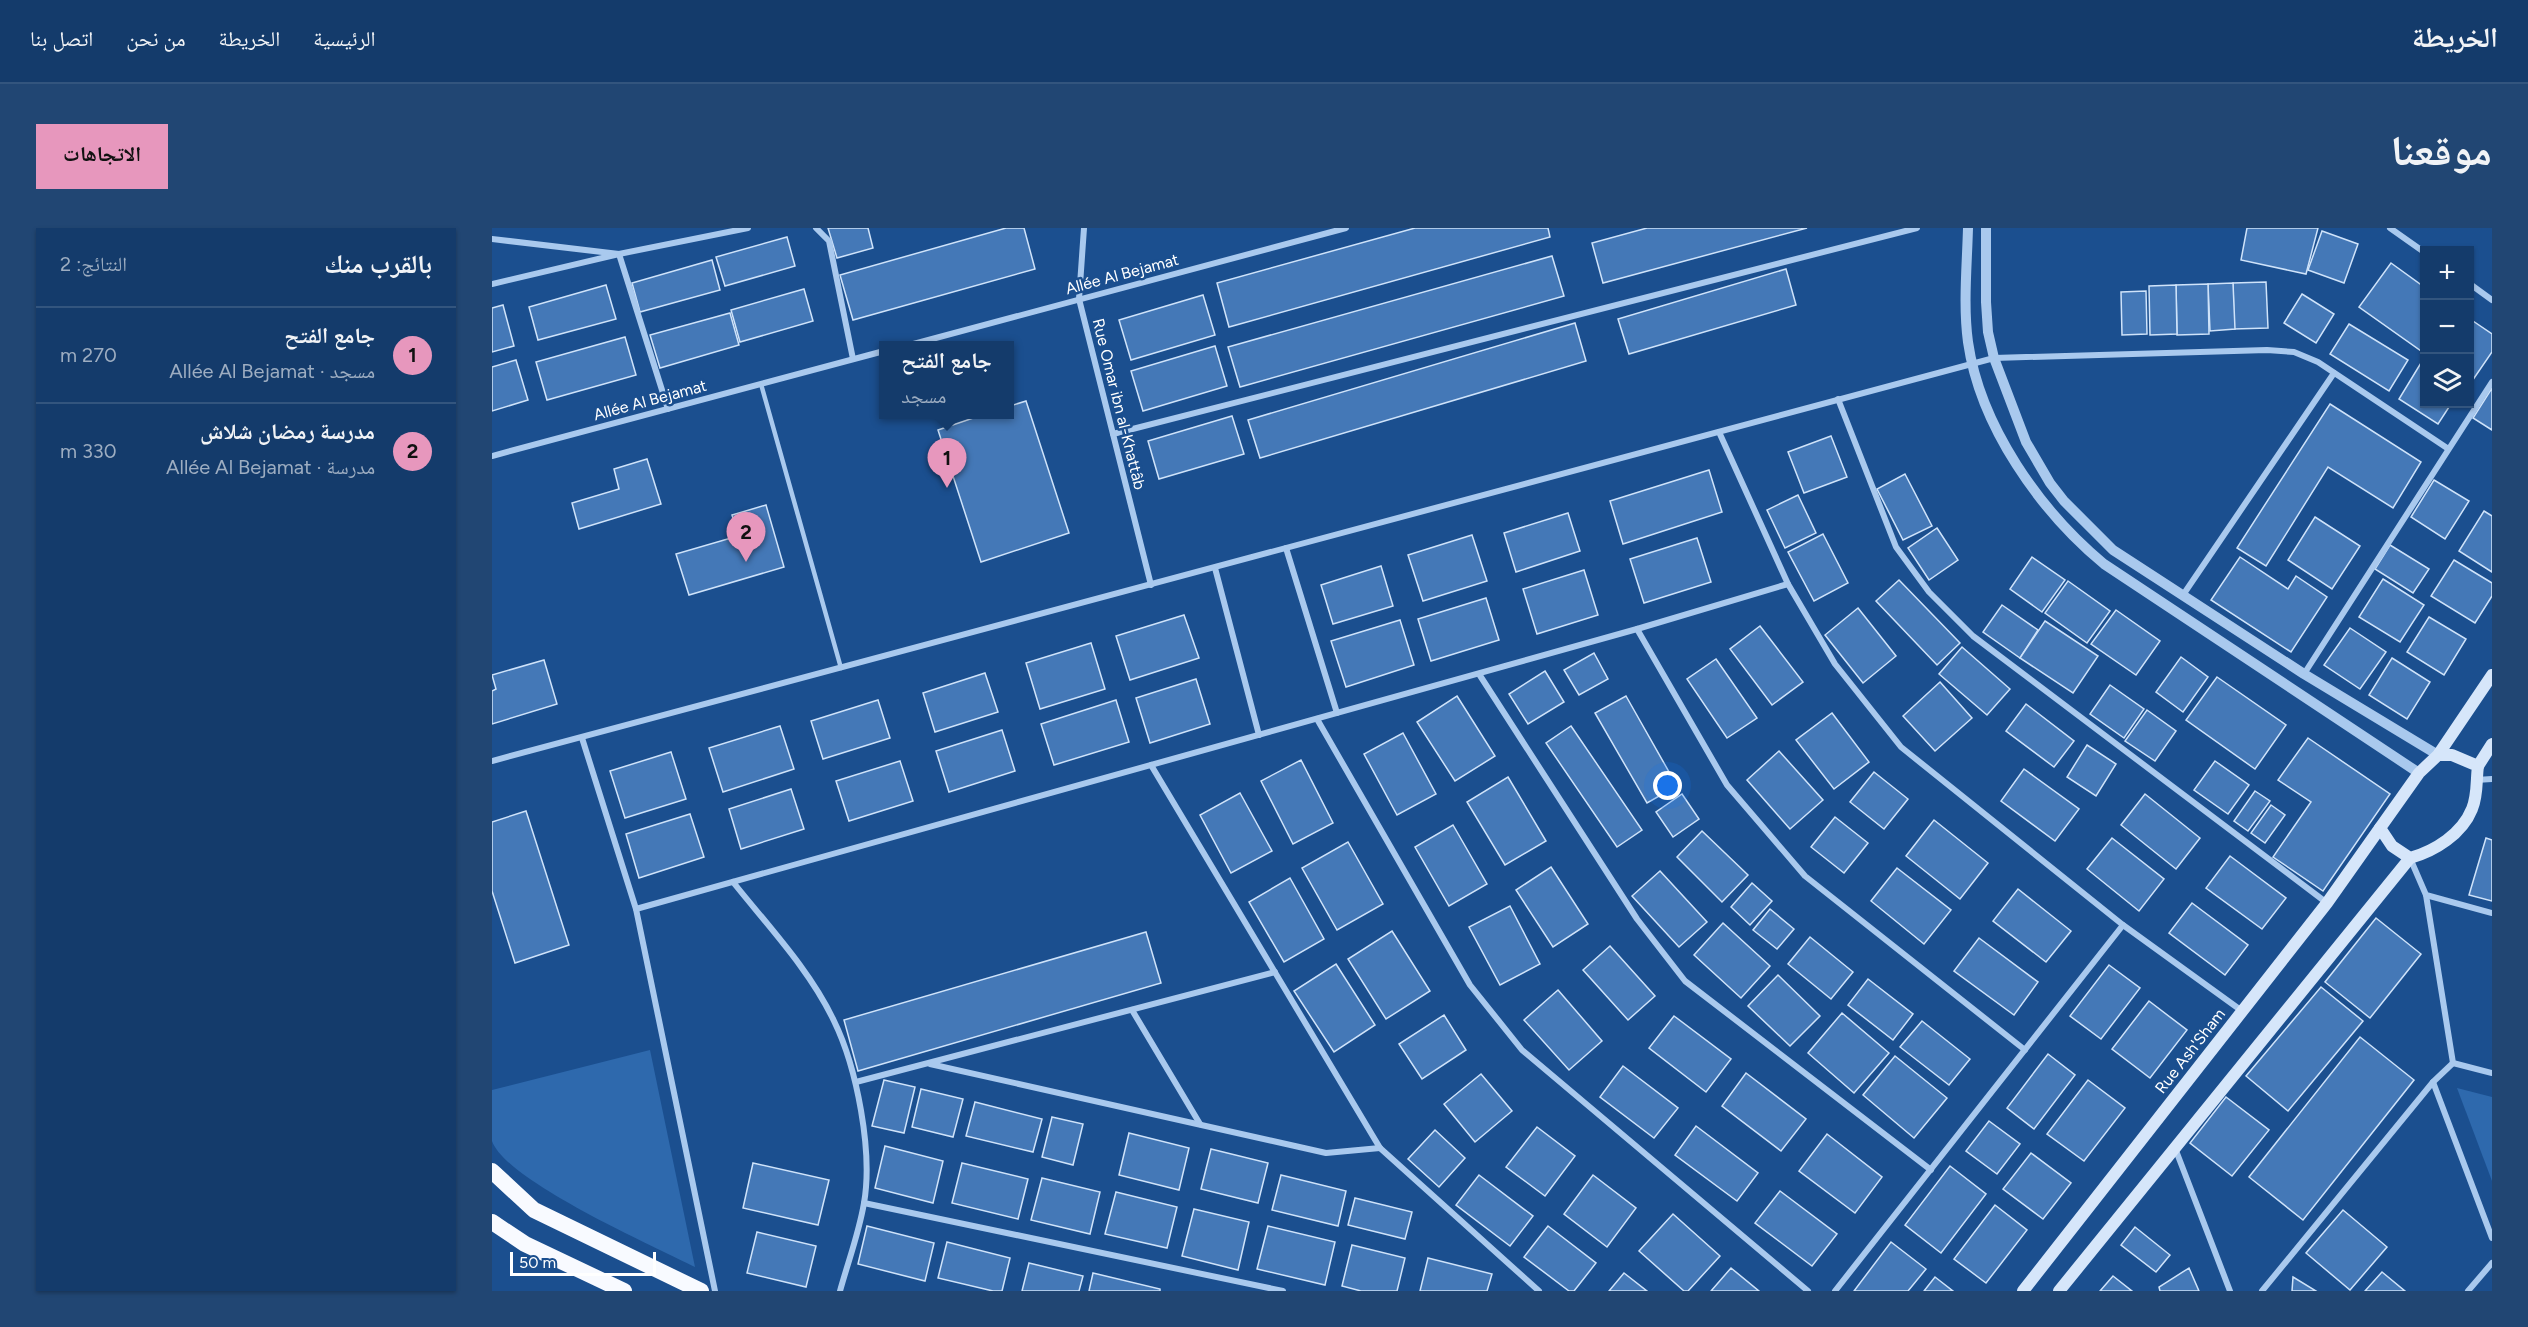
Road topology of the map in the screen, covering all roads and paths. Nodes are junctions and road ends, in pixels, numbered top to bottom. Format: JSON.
{"nodes":[{"id":1,"x":748,"y":228,"type":"edge"},
{"id":2,"x":816,"y":228,"type":"edge"},
{"id":3,"x":1084,"y":228,"type":"edge"},
{"id":4,"x":1346,"y":228,"type":"edge"},
{"id":5,"x":1917,"y":228,"type":"edge"},
{"id":6,"x":1968,"y":228,"type":"edge"},
{"id":7,"x":1986,"y":228,"type":"edge"},
{"id":8,"x":2390,"y":228,"type":"edge"},
{"id":9,"x":492,"y":239,"type":"edge"},
{"id":10,"x":2420,"y":249,"type":"edge"},
{"id":11,"x":619,"y":254,"type":"junction"},
{"id":12,"x":492,"y":284,"type":"edge"},
{"id":13,"x":2474,"y":287,"type":"edge"},
{"id":14,"x":1079,"y":299,"type":"junction"},
{"id":15,"x":2492,"y":300,"type":"edge"},
{"id":16,"x":921,"y":341,"type":"edge"},
{"id":17,"x":879,"y":352,"type":"edge"},
{"id":18,"x":1994,"y":358,"type":"junction"},
{"id":19,"x":853,"y":360,"type":"junction"},
{"id":20,"x":1972,"y":364,"type":"junction"},
{"id":21,"x":2334,"y":373,"type":"junction"},
{"id":22,"x":2492,"y":382,"type":"edge"},
{"id":23,"x":761,"y":384,"type":"junction"},
{"id":24,"x":1838,"y":399,"type":"junction"},
{"id":25,"x":668,"y":409,"type":"junction"},
{"id":26,"x":1719,"y":432,"type":"junction"},
{"id":27,"x":1113,"y":434,"type":"junction"},
{"id":28,"x":2447,"y":448,"type":"junction"},
{"id":29,"x":492,"y":456,"type":"edge"},
{"id":30,"x":1286,"y":548,"type":"junction"},
{"id":31,"x":1215,"y":568,"type":"junction"},
{"id":32,"x":1788,"y":584,"type":"junction"},
{"id":33,"x":1150,"y":585,"type":"junction"},
{"id":34,"x":2183,"y":595,"type":"junction"},
{"id":35,"x":1637,"y":629,"type":"junction"},
{"id":36,"x":840,"y":668,"type":"junction"},
{"id":37,"x":1479,"y":674,"type":"junction"},
{"id":38,"x":2304,"y":674,"type":"junction"},
{"id":39,"x":2492,"y":675,"type":"edge"},
{"id":40,"x":1336,"y":713,"type":"junction"},
{"id":41,"x":1317,"y":719,"type":"junction"},
{"id":42,"x":1259,"y":735,"type":"junction"},
{"id":43,"x":582,"y":738,"type":"junction"},
{"id":44,"x":2492,"y":744,"type":"edge"},
{"id":45,"x":2438,"y":755,"type":"junction"},
{"id":46,"x":492,"y":761,"type":"edge"},
{"id":47,"x":1151,"y":765,"type":"junction"},
{"id":48,"x":2478,"y":766,"type":"junction"},
{"id":49,"x":2419,"y":773,"type":"junction"},
{"id":50,"x":2492,"y":779,"type":"edge"},
{"id":51,"x":2476,"y":780,"type":"junction"},
{"id":52,"x":2380,"y":828,"type":"junction"},
{"id":53,"x":2410,"y":858,"type":"junction"},
{"id":54,"x":733,"y":882,"type":"junction"},
{"id":55,"x":2426,"y":896,"type":"junction"},
{"id":56,"x":2327,"y":903,"type":"junction"},
{"id":57,"x":636,"y":909,"type":"junction"},
{"id":58,"x":2492,"y":913,"type":"edge"},
{"id":59,"x":2123,"y":925,"type":"junction"},
{"id":60,"x":1275,"y":972,"type":"junction"},
{"id":61,"x":1132,"y":1010,"type":"junction"},
{"id":62,"x":2242,"y":1011,"type":"junction"},
{"id":63,"x":2025,"y":1050,"type":"junction"},
{"id":64,"x":2453,"y":1063,"type":"junction"},
{"id":65,"x":930,"y":1064,"type":"junction"},
{"id":66,"x":2492,"y":1072,"type":"edge"},
{"id":67,"x":855,"y":1082,"type":"junction"},
{"id":68,"x":2433,"y":1082,"type":"junction"},
{"id":69,"x":1200,"y":1124,"type":"junction"},
{"id":70,"x":2175,"y":1147,"type":"junction"},
{"id":71,"x":1380,"y":1148,"type":"junction"},
{"id":72,"x":1931,"y":1170,"type":"junction"},
{"id":73,"x":492,"y":1171,"type":"edge"},
{"id":74,"x":864,"y":1203,"type":"junction"},
{"id":75,"x":492,"y":1222,"type":"edge"},
{"id":76,"x":2492,"y":1238,"type":"edge"},
{"id":77,"x":2492,"y":1263,"type":"edge"},
{"id":78,"x":624,"y":1291,"type":"edge"},
{"id":79,"x":701,"y":1291,"type":"edge"},
{"id":80,"x":715,"y":1291,"type":"edge"},
{"id":81,"x":840,"y":1291,"type":"edge"},
{"id":82,"x":1284,"y":1291,"type":"edge"},
{"id":83,"x":1539,"y":1291,"type":"edge"},
{"id":84,"x":1808,"y":1291,"type":"edge"},
{"id":85,"x":1835,"y":1291,"type":"edge"},
{"id":86,"x":2023,"y":1291,"type":"edge"},
{"id":87,"x":2059,"y":1291,"type":"edge"},
{"id":88,"x":2230,"y":1291,"type":"edge"},
{"id":89,"x":2262,"y":1291,"type":"edge"},
{"id":90,"x":2468,"y":1291,"type":"edge"}],
"edges":[{"from":1,"to":11,"type":"street"},
{"from":2,"to":19,"type":"street"},
{"from":3,"to":14,"type":"street","name":"Rue Omar ibn al-Khattâb"},
{"from":4,"to":14,"type":"street","name":"Allée Al Bejamat"},
{"from":5,"to":27,"type":"street"},
{"from":6,"to":20,"type":"street"},
{"from":7,"to":18,"type":"street"},
{"from":8,"to":10,"type":"street"},
{"from":9,"to":11,"type":"street"},
{"from":11,"to":12,"type":"street"},
{"from":11,"to":25,"type":"street"},
{"from":13,"to":15,"type":"street"},
{"from":14,"to":16,"type":"street","name":"Allée Al Bejamat"},
{"from":14,"to":27,"type":"street","name":"Rue Omar ibn al-Khattâb"},
{"from":17,"to":19,"type":"street","name":"Allée Al Bejamat"},
{"from":18,"to":20,"type":"street"},
{"from":18,"to":21,"type":"street"},
{"from":18,"to":34,"type":"street"},
{"from":19,"to":23,"type":"street","name":"Allée Al Bejamat"},
{"from":20,"to":24,"type":"street"},
{"from":20,"to":49,"type":"street"},
{"from":21,"to":28,"type":"street"},
{"from":21,"to":34,"type":"street"},
{"from":22,"to":28,"type":"street"},
{"from":23,"to":25,"type":"street","name":"Allée Al Bejamat"},
{"from":23,"to":36,"type":"lane"},
{"from":24,"to":26,"type":"street"},
{"from":24,"to":56,"type":"street"},
{"from":25,"to":29,"type":"street","name":"Allée Al Bejamat"},
{"from":26,"to":30,"type":"street"},
{"from":26,"to":32,"type":"street"},
{"from":27,"to":33,"type":"street","name":"Rue Omar ibn al-Khattâb"},
{"from":28,"to":38,"type":"street"},
{"from":30,"to":31,"type":"street"},
{"from":30,"to":40,"type":"street"},
{"from":31,"to":33,"type":"street"},
{"from":31,"to":42,"type":"street"},
{"from":32,"to":35,"type":"street"},
{"from":32,"to":59,"type":"street"},
{"from":33,"to":36,"type":"street"},
{"from":34,"to":38,"type":"street"},
{"from":35,"to":37,"type":"street"},
{"from":35,"to":63,"type":"street"},
{"from":36,"to":43,"type":"street"},
{"from":37,"to":40,"type":"street"},
{"from":37,"to":72,"type":"street"},
{"from":38,"to":45,"type":"street"},
{"from":39,"to":45,"type":"main road"},
{"from":40,"to":41,"type":"street"},
{"from":41,"to":42,"type":"street"},
{"from":41,"to":84,"type":"street"},
{"from":42,"to":47,"type":"street"},
{"from":43,"to":46,"type":"street"},
{"from":43,"to":57,"type":"street"},
{"from":44,"to":48,"type":"main road"},
{"from":45,"to":48,"type":"main road"},
{"from":45,"to":49,"type":"main road","name":"Rue Ash'Sham"},
{"from":47,"to":54,"type":"street"},
{"from":47,"to":60,"type":"street"},
{"from":48,"to":51,"type":"main road"},
{"from":49,"to":52,"type":"main road","name":"Rue Ash'Sham"},
{"from":50,"to":51,"type":"street"},
{"from":51,"to":53,"type":"main road"},
{"from":52,"to":53,"type":"main road"},
{"from":52,"to":56,"type":"main road","name":"Rue Ash'Sham"},
{"from":53,"to":55,"type":"street"},
{"from":53,"to":70,"type":"main road"},
{"from":54,"to":57,"type":"street"},
{"from":54,"to":67,"type":"street"},
{"from":55,"to":58,"type":"street"},
{"from":55,"to":64,"type":"street"},
{"from":56,"to":62,"type":"main road","name":"Rue Ash'Sham"},
{"from":57,"to":80,"type":"street"},
{"from":59,"to":62,"type":"street"},
{"from":59,"to":63,"type":"street"},
{"from":60,"to":61,"type":"street"},
{"from":60,"to":71,"type":"street"},
{"from":61,"to":65,"type":"street"},
{"from":61,"to":69,"type":"street"},
{"from":62,"to":86,"type":"main road","name":"Rue Ash'Sham"},
{"from":63,"to":72,"type":"street"},
{"from":64,"to":66,"type":"street"},
{"from":64,"to":68,"type":"street"},
{"from":65,"to":67,"type":"street"},
{"from":65,"to":69,"type":"street"},
{"from":67,"to":74,"type":"street"},
{"from":68,"to":76,"type":"street"},
{"from":68,"to":89,"type":"street"},
{"from":69,"to":71,"type":"street"},
{"from":70,"to":87,"type":"main road"},
{"from":70,"to":88,"type":"street"},
{"from":71,"to":83,"type":"street"},
{"from":72,"to":85,"type":"street"},
{"from":73,"to":79,"type":"highway"},
{"from":74,"to":81,"type":"street"},
{"from":74,"to":82,"type":"street"},
{"from":75,"to":78,"type":"highway"},
{"from":77,"to":90,"type":"street"}]}
